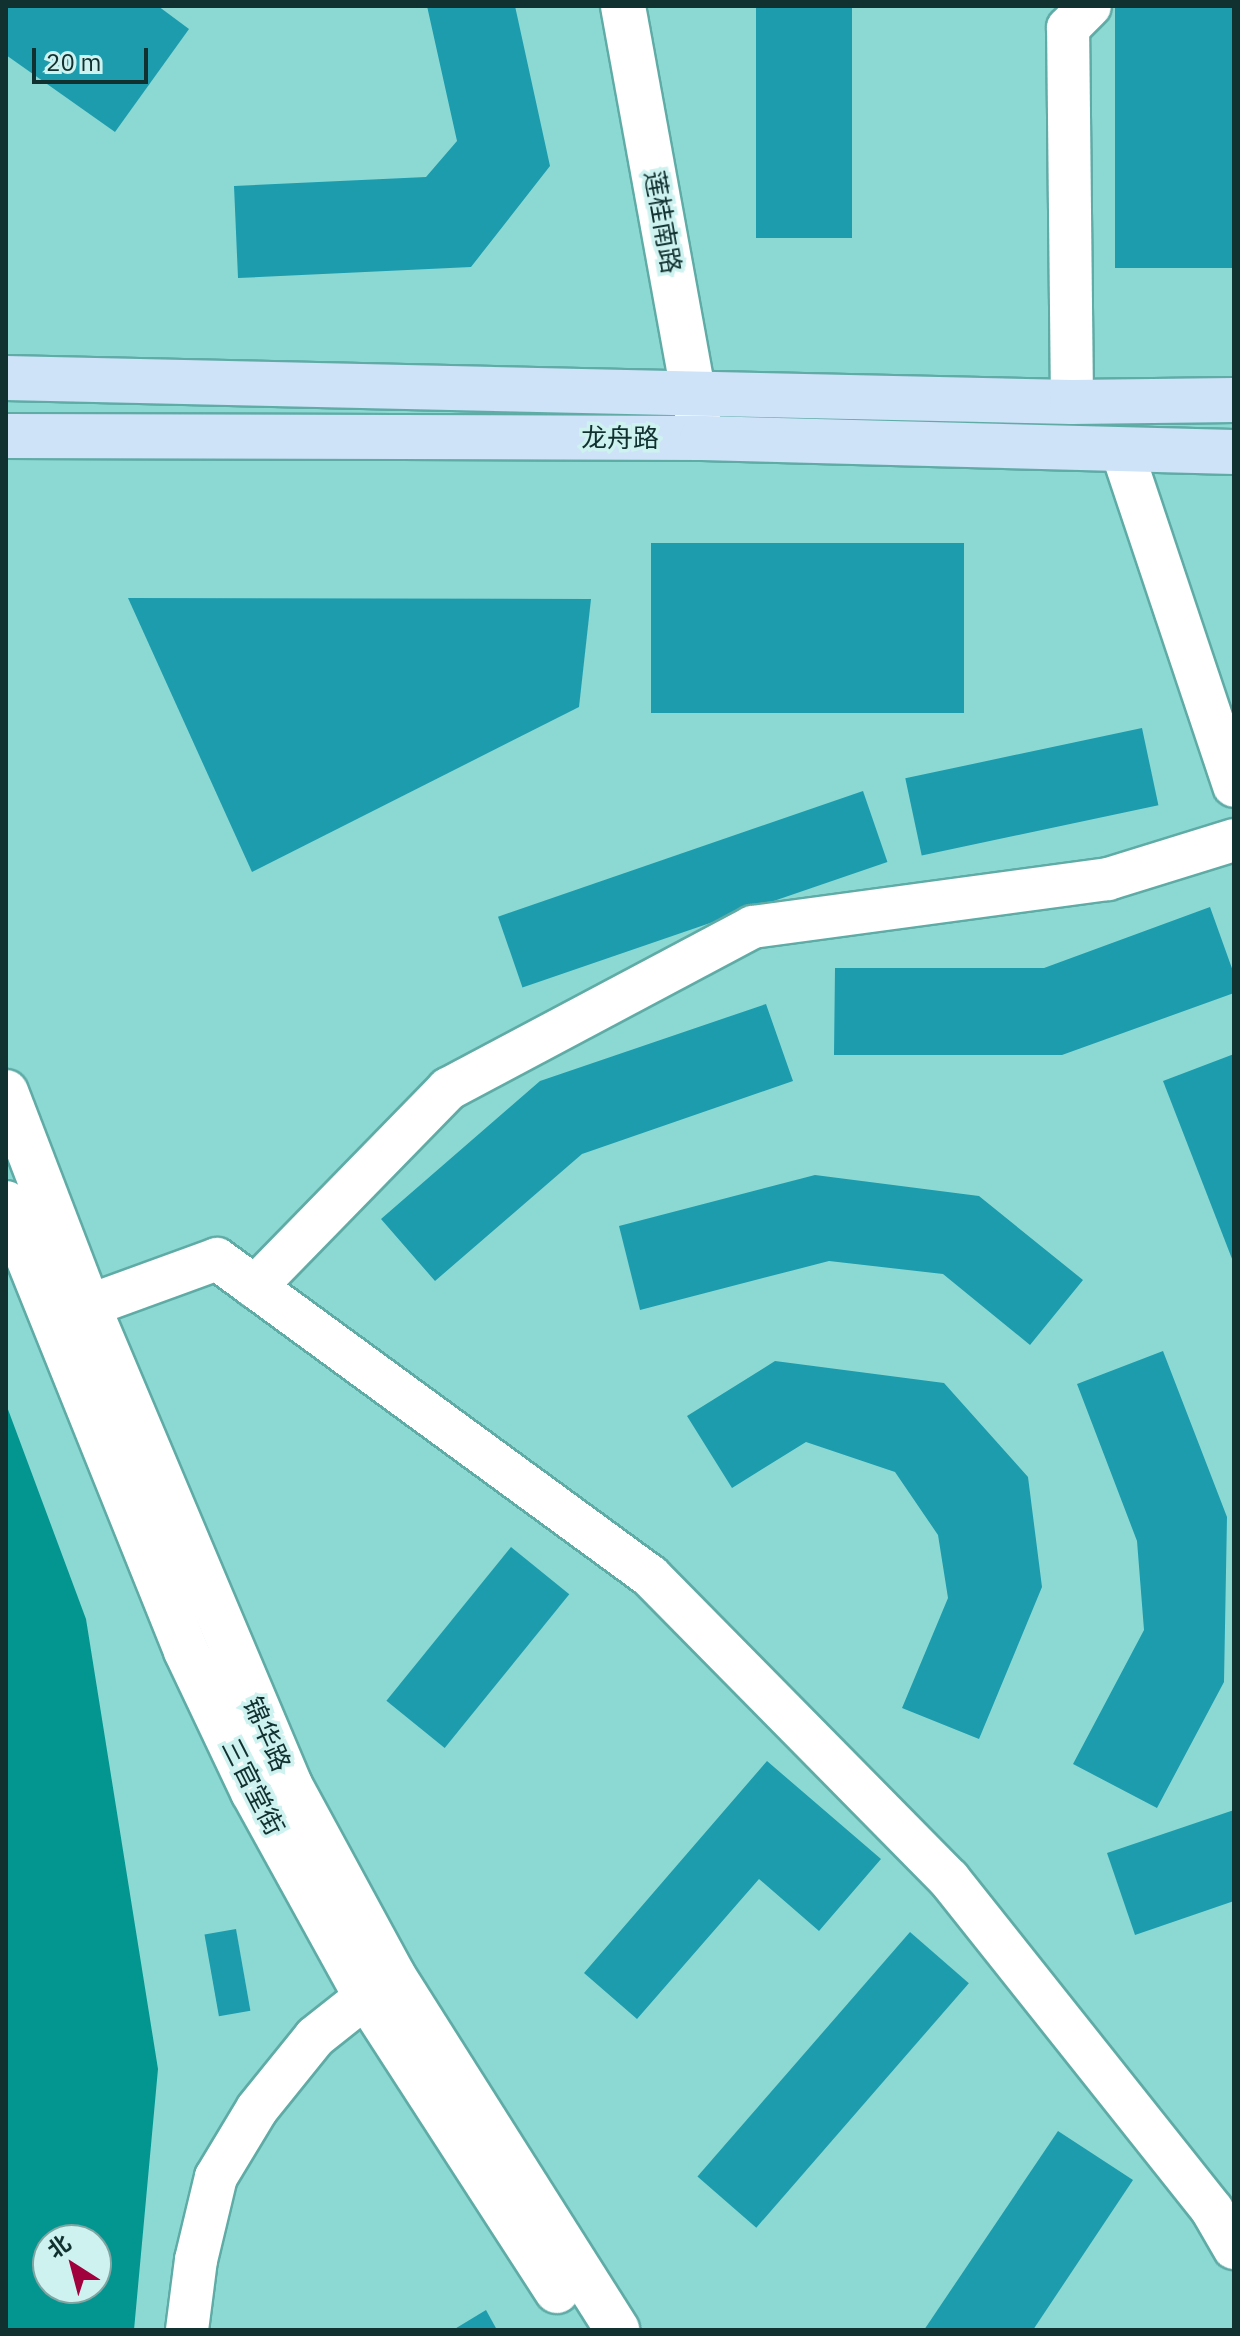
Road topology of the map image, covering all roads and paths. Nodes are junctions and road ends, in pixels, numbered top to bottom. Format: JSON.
{"nodes":[{"id":1,"x":623,"y":6,"type":"edge"},
{"id":2,"x":1090,"y":6,"type":"edge"},
{"id":3,"x":6,"y":378,"type":"edge"},
{"id":4,"x":693,"y":390,"type":"junction"},
{"id":5,"x":1234,"y":400,"type":"edge"},
{"id":6,"x":1072,"y":402,"type":"junction"},
{"id":7,"x":6,"y":436,"type":"edge"},
{"id":8,"x":702,"y":438,"type":"junction"},
{"id":9,"x":1122,"y":451,"type":"junction"},
{"id":10,"x":1234,"y":452,"type":"edge"},
{"id":11,"x":1234,"y":786,"type":"edge"},
{"id":12,"x":1234,"y":840,"type":"edge"},
{"id":13,"x":6,"y":1092,"type":"edge"},
{"id":14,"x":6,"y":1203,"type":"edge"},
{"id":15,"x":255,"y":1287,"type":"junction"},
{"id":16,"x":88,"y":1306,"type":"junction"},
{"id":17,"x":378,"y":1984,"type":"junction"},
{"id":18,"x":1234,"y":2248,"type":"edge"},
{"id":19,"x":187,"y":2330,"type":"edge"},
{"id":20,"x":581,"y":2330,"type":"edge"},
{"id":21,"x":617,"y":2330,"type":"edge"}],
"edges":[{"from":1,"to":4,"type":"main road","name":"莲桂南路"},
{"from":2,"to":6,"type":"street"},
{"from":3,"to":4,"type":"main road"},
{"from":4,"to":6,"type":"main road"},
{"from":4,"to":8,"type":"main road","name":"莲桂南路"},
{"from":5,"to":6,"type":"main road"},
{"from":7,"to":8,"type":"main road","name":"龙舟路"},
{"from":8,"to":9,"type":"main road","name":"龙舟路"},
{"from":9,"to":10,"type":"main road","name":"龙舟路"},
{"from":9,"to":11,"type":"street"},
{"from":12,"to":15,"type":"street"},
{"from":13,"to":16,"type":"main road","name":"锦华路"},
{"from":14,"to":17,"type":"main road","name":"三官堂街"},
{"from":15,"to":16,"type":"street"},
{"from":15,"to":18,"type":"street"},
{"from":16,"to":17,"type":"main road","name":"锦华路"},
{"from":17,"to":19,"type":"street"},
{"from":17,"to":20,"type":"main road","name":"三官堂街"},
{"from":17,"to":21,"type":"main road","name":"锦华路"}]}
